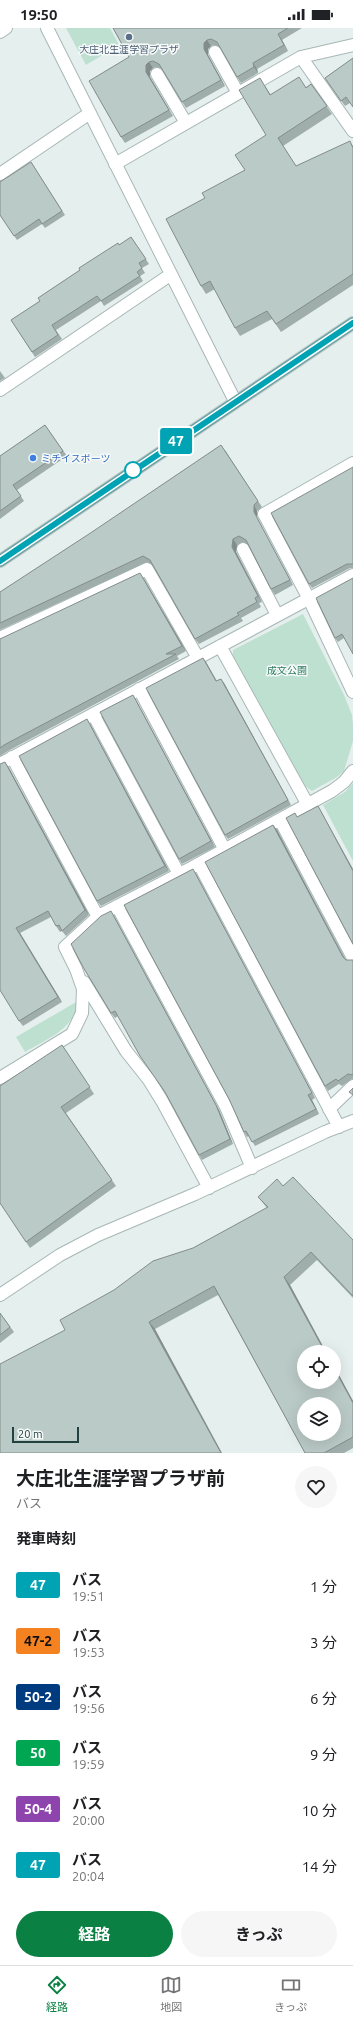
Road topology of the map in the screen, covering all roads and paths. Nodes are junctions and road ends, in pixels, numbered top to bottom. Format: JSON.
{"nodes":[{"id":1,"x":6,"y":28,"type":"edge"},
{"id":2,"x":47,"y":28,"type":"edge"},
{"id":3,"x":0,"y":32,"type":"edge"},
{"id":4,"x":353,"y":45,"type":"edge"},
{"id":5,"x":215,"y":52,"type":"edge"},
{"id":6,"x":301,"y":57,"type":"junction"},
{"id":7,"x":157,"y":74,"type":"edge"},
{"id":8,"x":238,"y":93,"type":"junction"},
{"id":9,"x":90,"y":112,"type":"junction"},
{"id":10,"x":186,"y":124,"type":"junction"},
{"id":11,"x":353,"y":131,"type":"edge"},
{"id":12,"x":115,"y":164,"type":"junction"},
{"id":13,"x":0,"y":174,"type":"edge"},
{"id":14,"x":170,"y":275,"type":"junction"},
{"id":15,"x":353,"y":322,"type":"edge"},
{"id":16,"x":0,"y":390,"type":"edge"},
{"id":17,"x":235,"y":401,"type":"junction"},
{"id":18,"x":353,"y":463,"type":"edge"},
{"id":19,"x":244,"y":549,"type":"edge"},
{"id":20,"x":0,"y":561,"type":"edge"},
{"id":21,"x":353,"y":575,"type":"edge"},
{"id":22,"x":309,"y":598,"type":"junction"},
{"id":23,"x":277,"y":616,"type":"junction"},
{"id":24,"x":0,"y":638,"type":"edge"},
{"id":25,"x":220,"y":646,"type":"junction"},
{"id":26,"x":198,"y":658,"type":"junction"},
{"id":27,"x":139,"y":690,"type":"junction"},
{"id":28,"x":353,"y":692,"type":"edge"},
{"id":29,"x":93,"y":714,"type":"junction"},
{"id":30,"x":12,"y":757,"type":"junction"},
{"id":31,"x":0,"y":764,"type":"edge"},
{"id":32,"x":353,"y":770,"type":"edge"},
{"id":33,"x":308,"y":804,"type":"junction"},
{"id":34,"x":280,"y":820,"type":"junction"},
{"id":35,"x":225,"y":850,"type":"junction"},
{"id":36,"x":199,"y":864,"type":"junction"},
{"id":37,"x":179,"y":874,"type":"junction"},
{"id":38,"x":117,"y":906,"type":"junction"},
{"id":39,"x":98,"y":917,"type":"junction"},
{"id":40,"x":353,"y":958,"type":"edge"},
{"id":41,"x":76,"y":969,"type":"junction"},
{"id":42,"x":0,"y":1078,"type":"edge"},
{"id":43,"x":353,"y":1086,"type":"edge"},
{"id":44,"x":329,"y":1109,"type":"junction"},
{"id":45,"x":353,"y":1122,"type":"edge"},
{"id":46,"x":339,"y":1127,"type":"junction"},
{"id":47,"x":252,"y":1168,"type":"junction"},
{"id":48,"x":209,"y":1188,"type":"junction"},
{"id":49,"x":0,"y":1295,"type":"edge"}],
"edges":[{"from":1,"to":3,"type":"street"},
{"from":2,"to":9,"type":"street"},
{"from":4,"to":6,"type":"street"},
{"from":5,"to":8,"type":"street"},
{"from":6,"to":8,"type":"street"},
{"from":6,"to":11,"type":"street"},
{"from":7,"to":10,"type":"street"},
{"from":8,"to":10,"type":"street"},
{"from":9,"to":12,"type":"street"},
{"from":9,"to":13,"type":"street"},
{"from":10,"to":12,"type":"street"},
{"from":12,"to":14,"type":"street"},
{"from":14,"to":16,"type":"street"},
{"from":14,"to":17,"type":"street"},
{"from":15,"to":17,"type":"main road"},
{"from":17,"to":20,"type":"main road"},
{"from":18,"to":22,"type":"street"},
{"from":19,"to":23,"type":"street"},
{"from":21,"to":22,"type":"street"},
{"from":22,"to":23,"type":"street"},
{"from":22,"to":28,"type":"street"},
{"from":23,"to":25,"type":"street"},
{"from":24,"to":26,"type":"street"},
{"from":25,"to":26,"type":"street"},
{"from":25,"to":33,"type":"street"},
{"from":26,"to":27,"type":"street"},
{"from":27,"to":29,"type":"street"},
{"from":27,"to":35,"type":"street"},
{"from":29,"to":30,"type":"street"},
{"from":29,"to":37,"type":"street"},
{"from":30,"to":31,"type":"street"},
{"from":30,"to":39,"type":"street"},
{"from":32,"to":33,"type":"street"},
{"from":33,"to":34,"type":"street"},
{"from":34,"to":35,"type":"street"},
{"from":34,"to":40,"type":"street"},
{"from":35,"to":36,"type":"street"},
{"from":36,"to":37,"type":"street"},
{"from":36,"to":44,"type":"street"},
{"from":37,"to":38,"type":"street"},
{"from":38,"to":39,"type":"street"},
{"from":38,"to":47,"type":"street"},
{"from":39,"to":41,"type":"street"},
{"from":41,"to":42,"type":"street"},
{"from":41,"to":48,"type":"street"},
{"from":43,"to":44,"type":"street"},
{"from":44,"to":46,"type":"street"},
{"from":45,"to":46,"type":"street"},
{"from":46,"to":47,"type":"street"},
{"from":47,"to":48,"type":"street"},
{"from":48,"to":49,"type":"street"}]}
